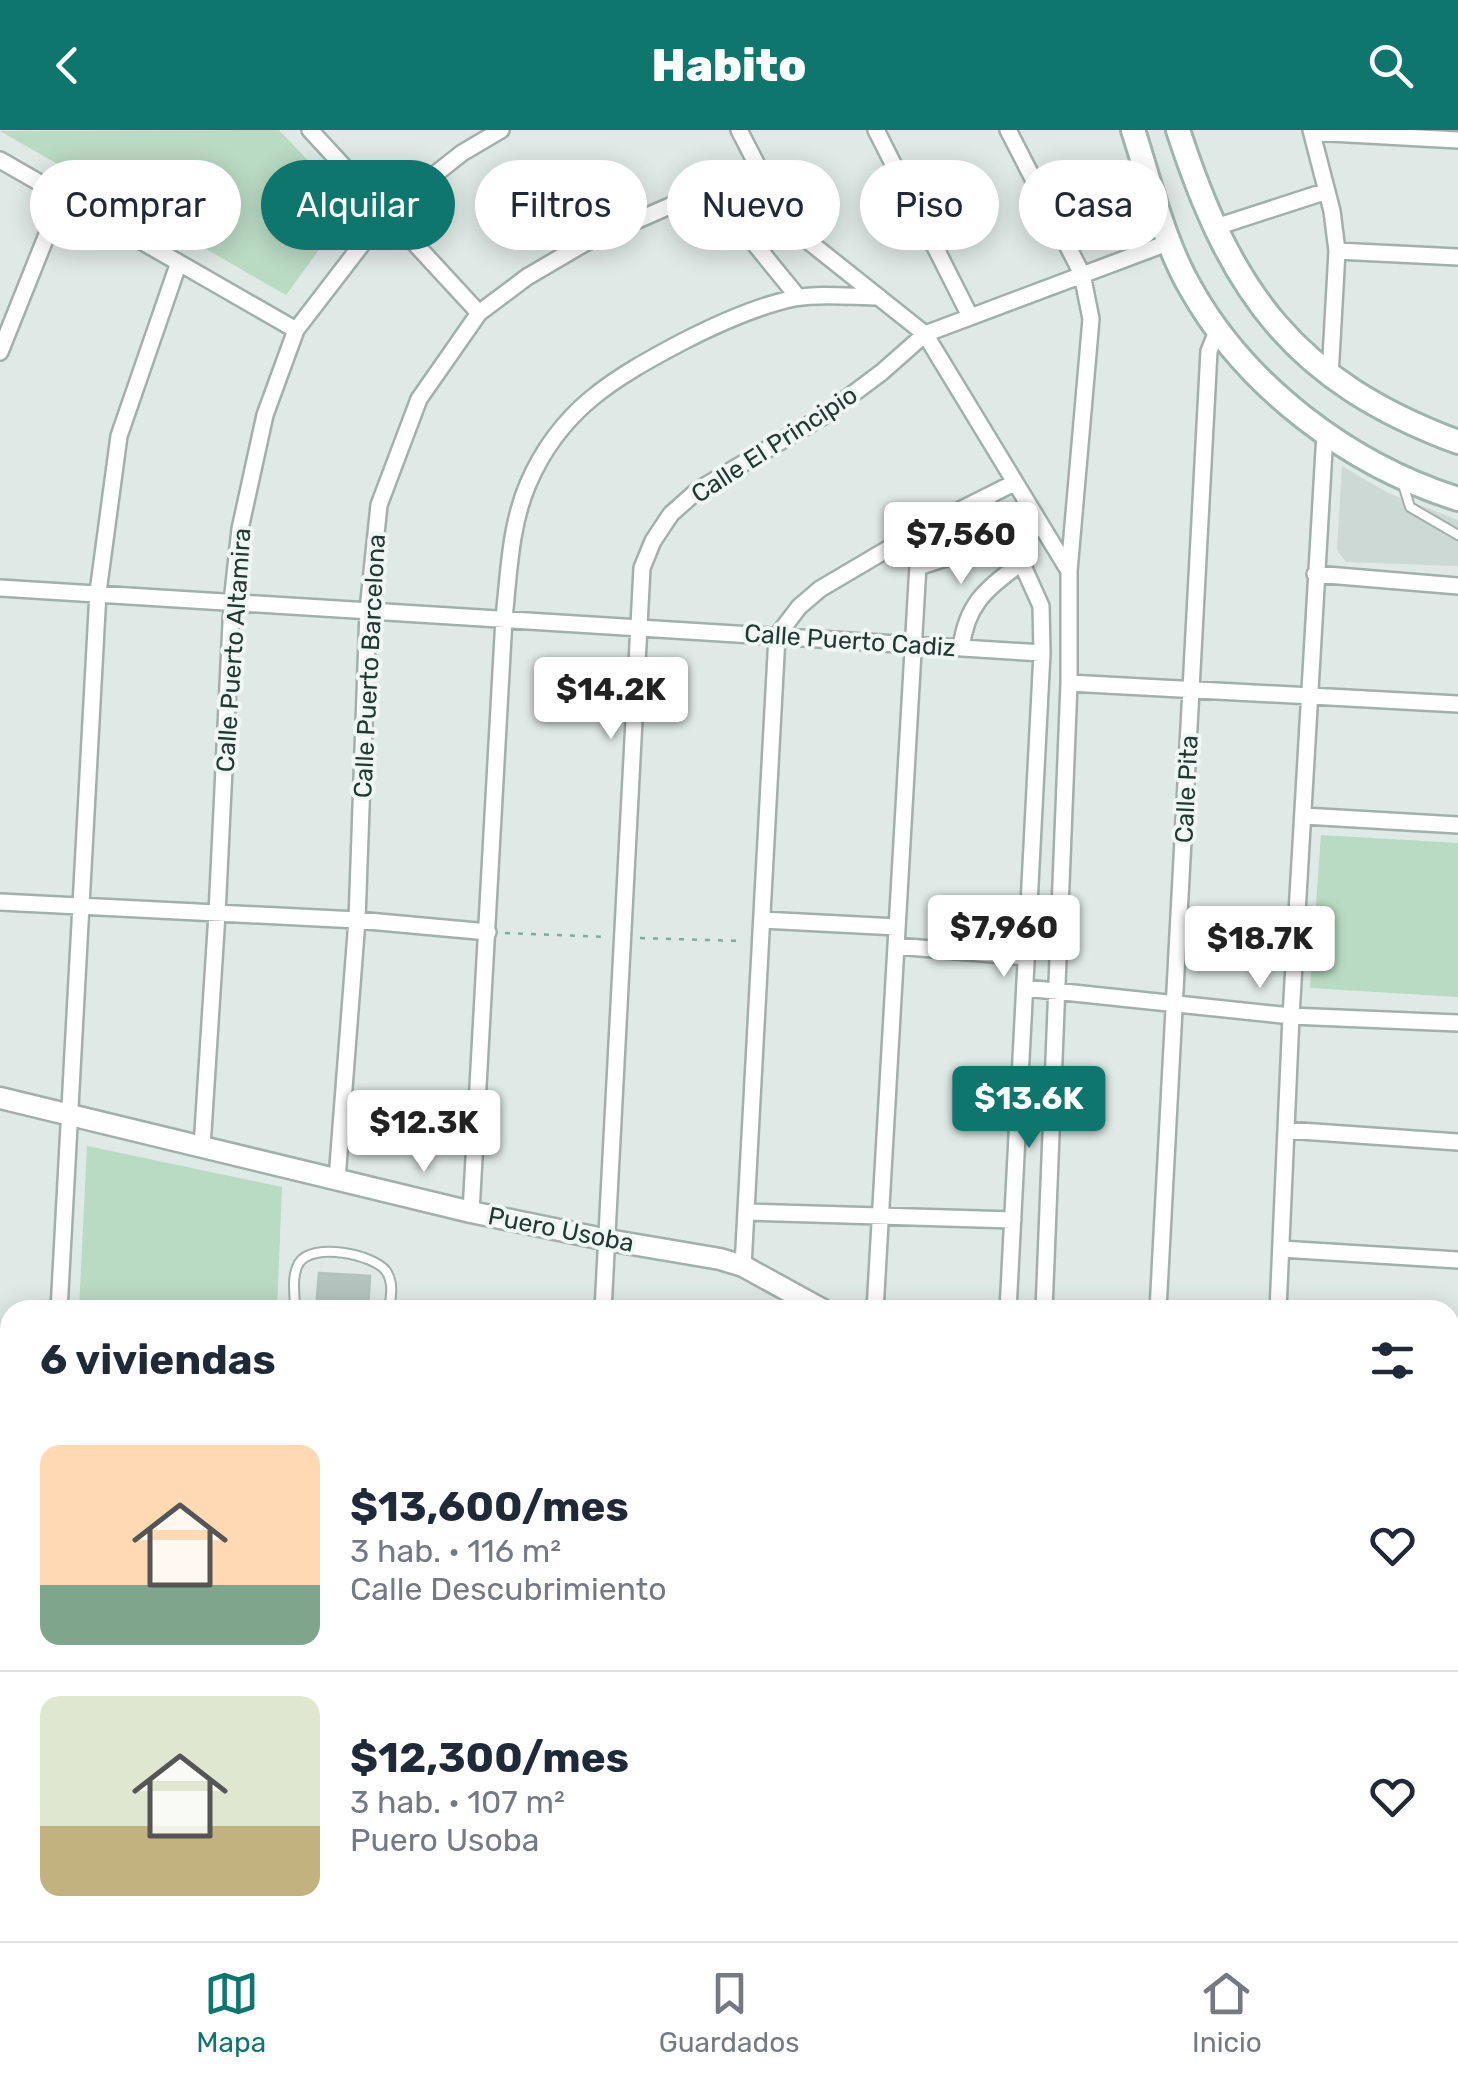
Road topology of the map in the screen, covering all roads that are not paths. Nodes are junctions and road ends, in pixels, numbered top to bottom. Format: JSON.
{"nodes":[{"id":1,"x":310,"y":130,"type":"edge"},
{"id":2,"x":501,"y":130,"type":"edge"},
{"id":3,"x":738,"y":130,"type":"edge"},
{"id":4,"x":876,"y":130,"type":"edge"},
{"id":5,"x":1008,"y":130,"type":"edge"},
{"id":6,"x":1132,"y":130,"type":"edge"},
{"id":7,"x":1178,"y":130,"type":"edge"},
{"id":8,"x":1311,"y":131,"type":"edge"},
{"id":9,"x":1458,"y":140,"type":"edge"},
{"id":10,"x":0,"y":160,"type":"edge"},
{"id":11,"x":337,"y":160,"type":"edge"},
{"id":12,"x":454,"y":160,"type":"edge"},
{"id":13,"x":752,"y":160,"type":"edge"},
{"id":14,"x":30,"y":178,"type":"edge"},
{"id":15,"x":1327,"y":191,"type":"junction"},
{"id":16,"x":667,"y":207,"type":"edge"},
{"id":17,"x":1213,"y":228,"type":"junction"},
{"id":18,"x":1170,"y":242,"type":"junction"},
{"id":19,"x":41,"y":250,"type":"edge"},
{"id":20,"x":152,"y":250,"type":"edge"},
{"id":21,"x":358,"y":250,"type":"edge"},
{"id":22,"x":420,"y":250,"type":"edge"},
{"id":23,"x":760,"y":250,"type":"edge"},
{"id":24,"x":820,"y":250,"type":"edge"},
{"id":25,"x":1336,"y":251,"type":"junction"},
{"id":26,"x":1458,"y":257,"type":"edge"},
{"id":27,"x":178,"y":265,"type":"junction"},
{"id":28,"x":1082,"y":274,"type":"junction"},
{"id":29,"x":798,"y":297,"type":"junction"},
{"id":30,"x":879,"y":297,"type":"junction"},
{"id":31,"x":479,"y":313,"type":"junction"},
{"id":32,"x":970,"y":316,"type":"junction"},
{"id":33,"x":1218,"y":329,"type":"junction"},
{"id":34,"x":296,"y":330,"type":"junction"},
{"id":35,"x":925,"y":334,"type":"junction"},
{"id":36,"x":0,"y":352,"type":"edge"},
{"id":37,"x":1330,"y":376,"type":"junction"},
{"id":38,"x":1325,"y":433,"type":"junction"},
{"id":39,"x":1458,"y":442,"type":"edge"},
{"id":40,"x":1400,"y":477,"type":"junction"},
{"id":41,"x":1014,"y":483,"type":"junction"},
{"id":42,"x":984,"y":498,"type":"junction"},
{"id":43,"x":1458,"y":499,"type":"edge"},
{"id":44,"x":1042,"y":527,"type":"junction"},
{"id":45,"x":920,"y":530,"type":"junction"},
{"id":46,"x":1458,"y":535,"type":"edge"},
{"id":47,"x":1010,"y":537,"type":"junction"},
{"id":48,"x":1022,"y":562,"type":"junction"},
{"id":49,"x":918,"y":567,"type":"junction"},
{"id":50,"x":1069,"y":571,"type":"junction"},
{"id":51,"x":1315,"y":574,"type":"junction"},
{"id":52,"x":1458,"y":586,"type":"edge"},
{"id":53,"x":0,"y":588,"type":"edge"},
{"id":54,"x":98,"y":592,"type":"junction"},
{"id":55,"x":232,"y":602,"type":"junction"},
{"id":56,"x":368,"y":610,"type":"junction"},
{"id":57,"x":504,"y":618,"type":"junction"},
{"id":58,"x":640,"y":626,"type":"junction"},
{"id":59,"x":777,"y":636,"type":"junction"},
{"id":60,"x":914,"y":645,"type":"junction"},
{"id":61,"x":961,"y":648,"type":"junction"},
{"id":62,"x":1042,"y":653,"type":"junction"},
{"id":63,"x":1069,"y":682,"type":"junction"},
{"id":64,"x":1190,"y":689,"type":"junction"},
{"id":65,"x":1308,"y":694,"type":"junction"},
{"id":66,"x":1458,"y":704,"type":"edge"},
{"id":67,"x":1304,"y":816,"type":"junction"},
{"id":68,"x":1458,"y":825,"type":"edge"},
{"id":69,"x":0,"y":902,"type":"edge"},
{"id":70,"x":83,"y":906,"type":"junction"},
{"id":71,"x":218,"y":914,"type":"junction"},
{"id":72,"x":356,"y":920,"type":"junction"},
{"id":73,"x":762,"y":920,"type":"junction"},
{"id":74,"x":897,"y":927,"type":"junction"},
{"id":75,"x":488,"y":932,"type":"junction"},
{"id":76,"x":896,"y":946,"type":"junction"},
{"id":77,"x":1027,"y":957,"type":"junction"},
{"id":78,"x":1026,"y":988,"type":"junction"},
{"id":79,"x":1058,"y":994,"type":"junction"},
{"id":80,"x":1176,"y":1006,"type":"junction"},
{"id":81,"x":1291,"y":1016,"type":"junction"},
{"id":82,"x":1458,"y":1024,"type":"edge"},
{"id":83,"x":0,"y":1098,"type":"edge"},
{"id":84,"x":69,"y":1114,"type":"junction"},
{"id":85,"x":1286,"y":1130,"type":"junction"},
{"id":86,"x":1458,"y":1142,"type":"edge"},
{"id":87,"x":202,"y":1147,"type":"junction"},
{"id":88,"x":337,"y":1180,"type":"junction"},
{"id":89,"x":472,"y":1212,"type":"junction"},
{"id":90,"x":746,"y":1212,"type":"junction"},
{"id":91,"x":880,"y":1216,"type":"junction"},
{"id":92,"x":1014,"y":1220,"type":"junction"},
{"id":93,"x":608,"y":1240,"type":"junction"},
{"id":94,"x":1281,"y":1249,"type":"junction"},
{"id":95,"x":1458,"y":1260,"type":"edge"},
{"id":96,"x":744,"y":1266,"type":"junction"},
{"id":97,"x":60,"y":1300,"type":"edge"},
{"id":98,"x":295,"y":1300,"type":"edge"},
{"id":99,"x":391,"y":1300,"type":"edge"},
{"id":100,"x":604,"y":1300,"type":"edge"},
{"id":101,"x":805,"y":1300,"type":"edge"},
{"id":102,"x":876,"y":1300,"type":"edge"},
{"id":103,"x":1009,"y":1300,"type":"edge"},
{"id":104,"x":1044,"y":1300,"type":"edge"},
{"id":105,"x":1159,"y":1300,"type":"edge"},
{"id":106,"x":1278,"y":1300,"type":"edge"}],
"edges":[{"from":1,"to":11,"type":"street"},
{"from":2,"to":12,"type":"street","name":"Calle Puerto Altamira"},
{"from":3,"to":13,"type":"street"},
{"from":4,"to":32,"type":"street"},
{"from":5,"to":28,"type":"street"},
{"from":6,"to":18,"type":"main road"},
{"from":7,"to":17,"type":"main road"},
{"from":8,"to":9,"type":"street"},
{"from":8,"to":15,"type":"street"},
{"from":10,"to":14,"type":"street"},
{"from":15,"to":17,"type":"street"},
{"from":15,"to":25,"type":"street"},
{"from":16,"to":31,"type":"street","name":"Calle Puerto Barcelona"},
{"from":17,"to":37,"type":"main road"},
{"from":18,"to":28,"type":"street","name":"Calle El Principio"},
{"from":18,"to":33,"type":"main road"},
{"from":19,"to":36,"type":"street"},
{"from":20,"to":27,"type":"street"},
{"from":21,"to":34,"type":"street","name":"Calle Puerto Altamira"},
{"from":22,"to":31,"type":"street"},
{"from":23,"to":29,"type":"street"},
{"from":24,"to":30,"type":"street"},
{"from":25,"to":26,"type":"street"},
{"from":25,"to":37,"type":"street"},
{"from":27,"to":34,"type":"street"},
{"from":27,"to":54,"type":"street"},
{"from":28,"to":32,"type":"street","name":"Calle El Principio"},
{"from":28,"to":50,"type":"street"},
{"from":29,"to":30,"type":"street"},
{"from":29,"to":57,"type":"street"},
{"from":30,"to":35,"type":"street"},
{"from":31,"to":56,"type":"street","name":"Calle Puerto Barcelona"},
{"from":32,"to":35,"type":"street","name":"Calle El Principio"},
{"from":33,"to":38,"type":"main road"},
{"from":33,"to":64,"type":"street","name":"Calle Pita"},
{"from":34,"to":55,"type":"street","name":"Calle Puerto Altamira"},
{"from":35,"to":41,"type":"street"},
{"from":35,"to":58,"type":"street","name":"Calle El Principio"},
{"from":37,"to":39,"type":"main road"},
{"from":38,"to":40,"type":"main road"},
{"from":38,"to":51,"type":"street"},
{"from":40,"to":43,"type":"main road"},
{"from":40,"to":46,"type":"lane"},
{"from":41,"to":42,"type":"street"},
{"from":41,"to":44,"type":"street"},
{"from":42,"to":45,"type":"street"},
{"from":42,"to":47,"type":"street"},
{"from":44,"to":47,"type":"street"},
{"from":44,"to":50,"type":"street"},
{"from":45,"to":49,"type":"street"},
{"from":45,"to":59,"type":"street"},
{"from":47,"to":48,"type":"street"},
{"from":47,"to":49,"type":"street"},
{"from":48,"to":61,"type":"street"},
{"from":48,"to":62,"type":"street"},
{"from":49,"to":60,"type":"street"},
{"from":50,"to":63,"type":"street"},
{"from":51,"to":52,"type":"street"},
{"from":51,"to":65,"type":"street"},
{"from":53,"to":54,"type":"street","name":"Calle Puerto Cadiz"},
{"from":54,"to":55,"type":"street","name":"Calle Puerto Cadiz"},
{"from":54,"to":70,"type":"street"},
{"from":55,"to":56,"type":"street","name":"Calle Puerto Cadiz"},
{"from":55,"to":71,"type":"street","name":"Calle Puerto Altamira"},
{"from":56,"to":57,"type":"street","name":"Calle Puerto Cadiz"},
{"from":56,"to":72,"type":"street","name":"Calle Puerto Barcelona"},
{"from":57,"to":58,"type":"street","name":"Calle Puerto Cadiz"},
{"from":57,"to":75,"type":"street"},
{"from":58,"to":59,"type":"street","name":"Calle Puerto Cadiz"},
{"from":58,"to":93,"type":"street","name":"Calle El Principio"},
{"from":59,"to":60,"type":"street","name":"Calle Puerto Cadiz"},
{"from":59,"to":73,"type":"street"},
{"from":60,"to":61,"type":"street","name":"Calle Puerto Cadiz"},
{"from":60,"to":74,"type":"street"},
{"from":61,"to":62,"type":"street","name":"Calle Puerto Cadiz"},
{"from":62,"to":77,"type":"street"},
{"from":63,"to":64,"type":"street"},
{"from":63,"to":79,"type":"street"},
{"from":64,"to":65,"type":"street"},
{"from":64,"to":80,"type":"street","name":"Calle Pita"},
{"from":65,"to":66,"type":"street"},
{"from":65,"to":67,"type":"street"},
{"from":67,"to":68,"type":"street"},
{"from":67,"to":81,"type":"street"},
{"from":69,"to":70,"type":"street"},
{"from":70,"to":71,"type":"street"},
{"from":70,"to":84,"type":"street"},
{"from":71,"to":72,"type":"street"},
{"from":71,"to":87,"type":"street","name":"Calle Puerto Altamira"},
{"from":72,"to":75,"type":"street"},
{"from":72,"to":88,"type":"street","name":"Calle Puerto Barcelona"},
{"from":73,"to":74,"type":"street"},
{"from":73,"to":90,"type":"street"},
{"from":74,"to":76,"type":"street"},
{"from":75,"to":89,"type":"street"},
{"from":76,"to":77,"type":"street"},
{"from":76,"to":91,"type":"street"},
{"from":77,"to":78,"type":"street"},
{"from":78,"to":79,"type":"street"},
{"from":78,"to":92,"type":"street"},
{"from":79,"to":80,"type":"street"},
{"from":79,"to":104,"type":"street"},
{"from":80,"to":81,"type":"street"},
{"from":80,"to":105,"type":"street","name":"Calle Pita"},
{"from":81,"to":82,"type":"street"},
{"from":81,"to":85,"type":"street"},
{"from":83,"to":84,"type":"street","name":"Puero Usoba"},
{"from":84,"to":87,"type":"street","name":"Puero Usoba"},
{"from":84,"to":97,"type":"street"},
{"from":85,"to":86,"type":"street"},
{"from":85,"to":94,"type":"street"},
{"from":87,"to":88,"type":"street","name":"Puero Usoba"},
{"from":88,"to":89,"type":"street","name":"Puero Usoba"},
{"from":89,"to":93,"type":"street","name":"Puero Usoba"},
{"from":90,"to":91,"type":"street"},
{"from":90,"to":96,"type":"street"},
{"from":91,"to":92,"type":"street"},
{"from":91,"to":102,"type":"street"},
{"from":92,"to":103,"type":"street"},
{"from":93,"to":96,"type":"street","name":"Puero Usoba"},
{"from":93,"to":100,"type":"street","name":"Calle El Principio"},
{"from":94,"to":95,"type":"street"},
{"from":94,"to":106,"type":"street"},
{"from":96,"to":101,"type":"street","name":"Puero Usoba"},
{"from":98,"to":99,"type":"lane"}]}
